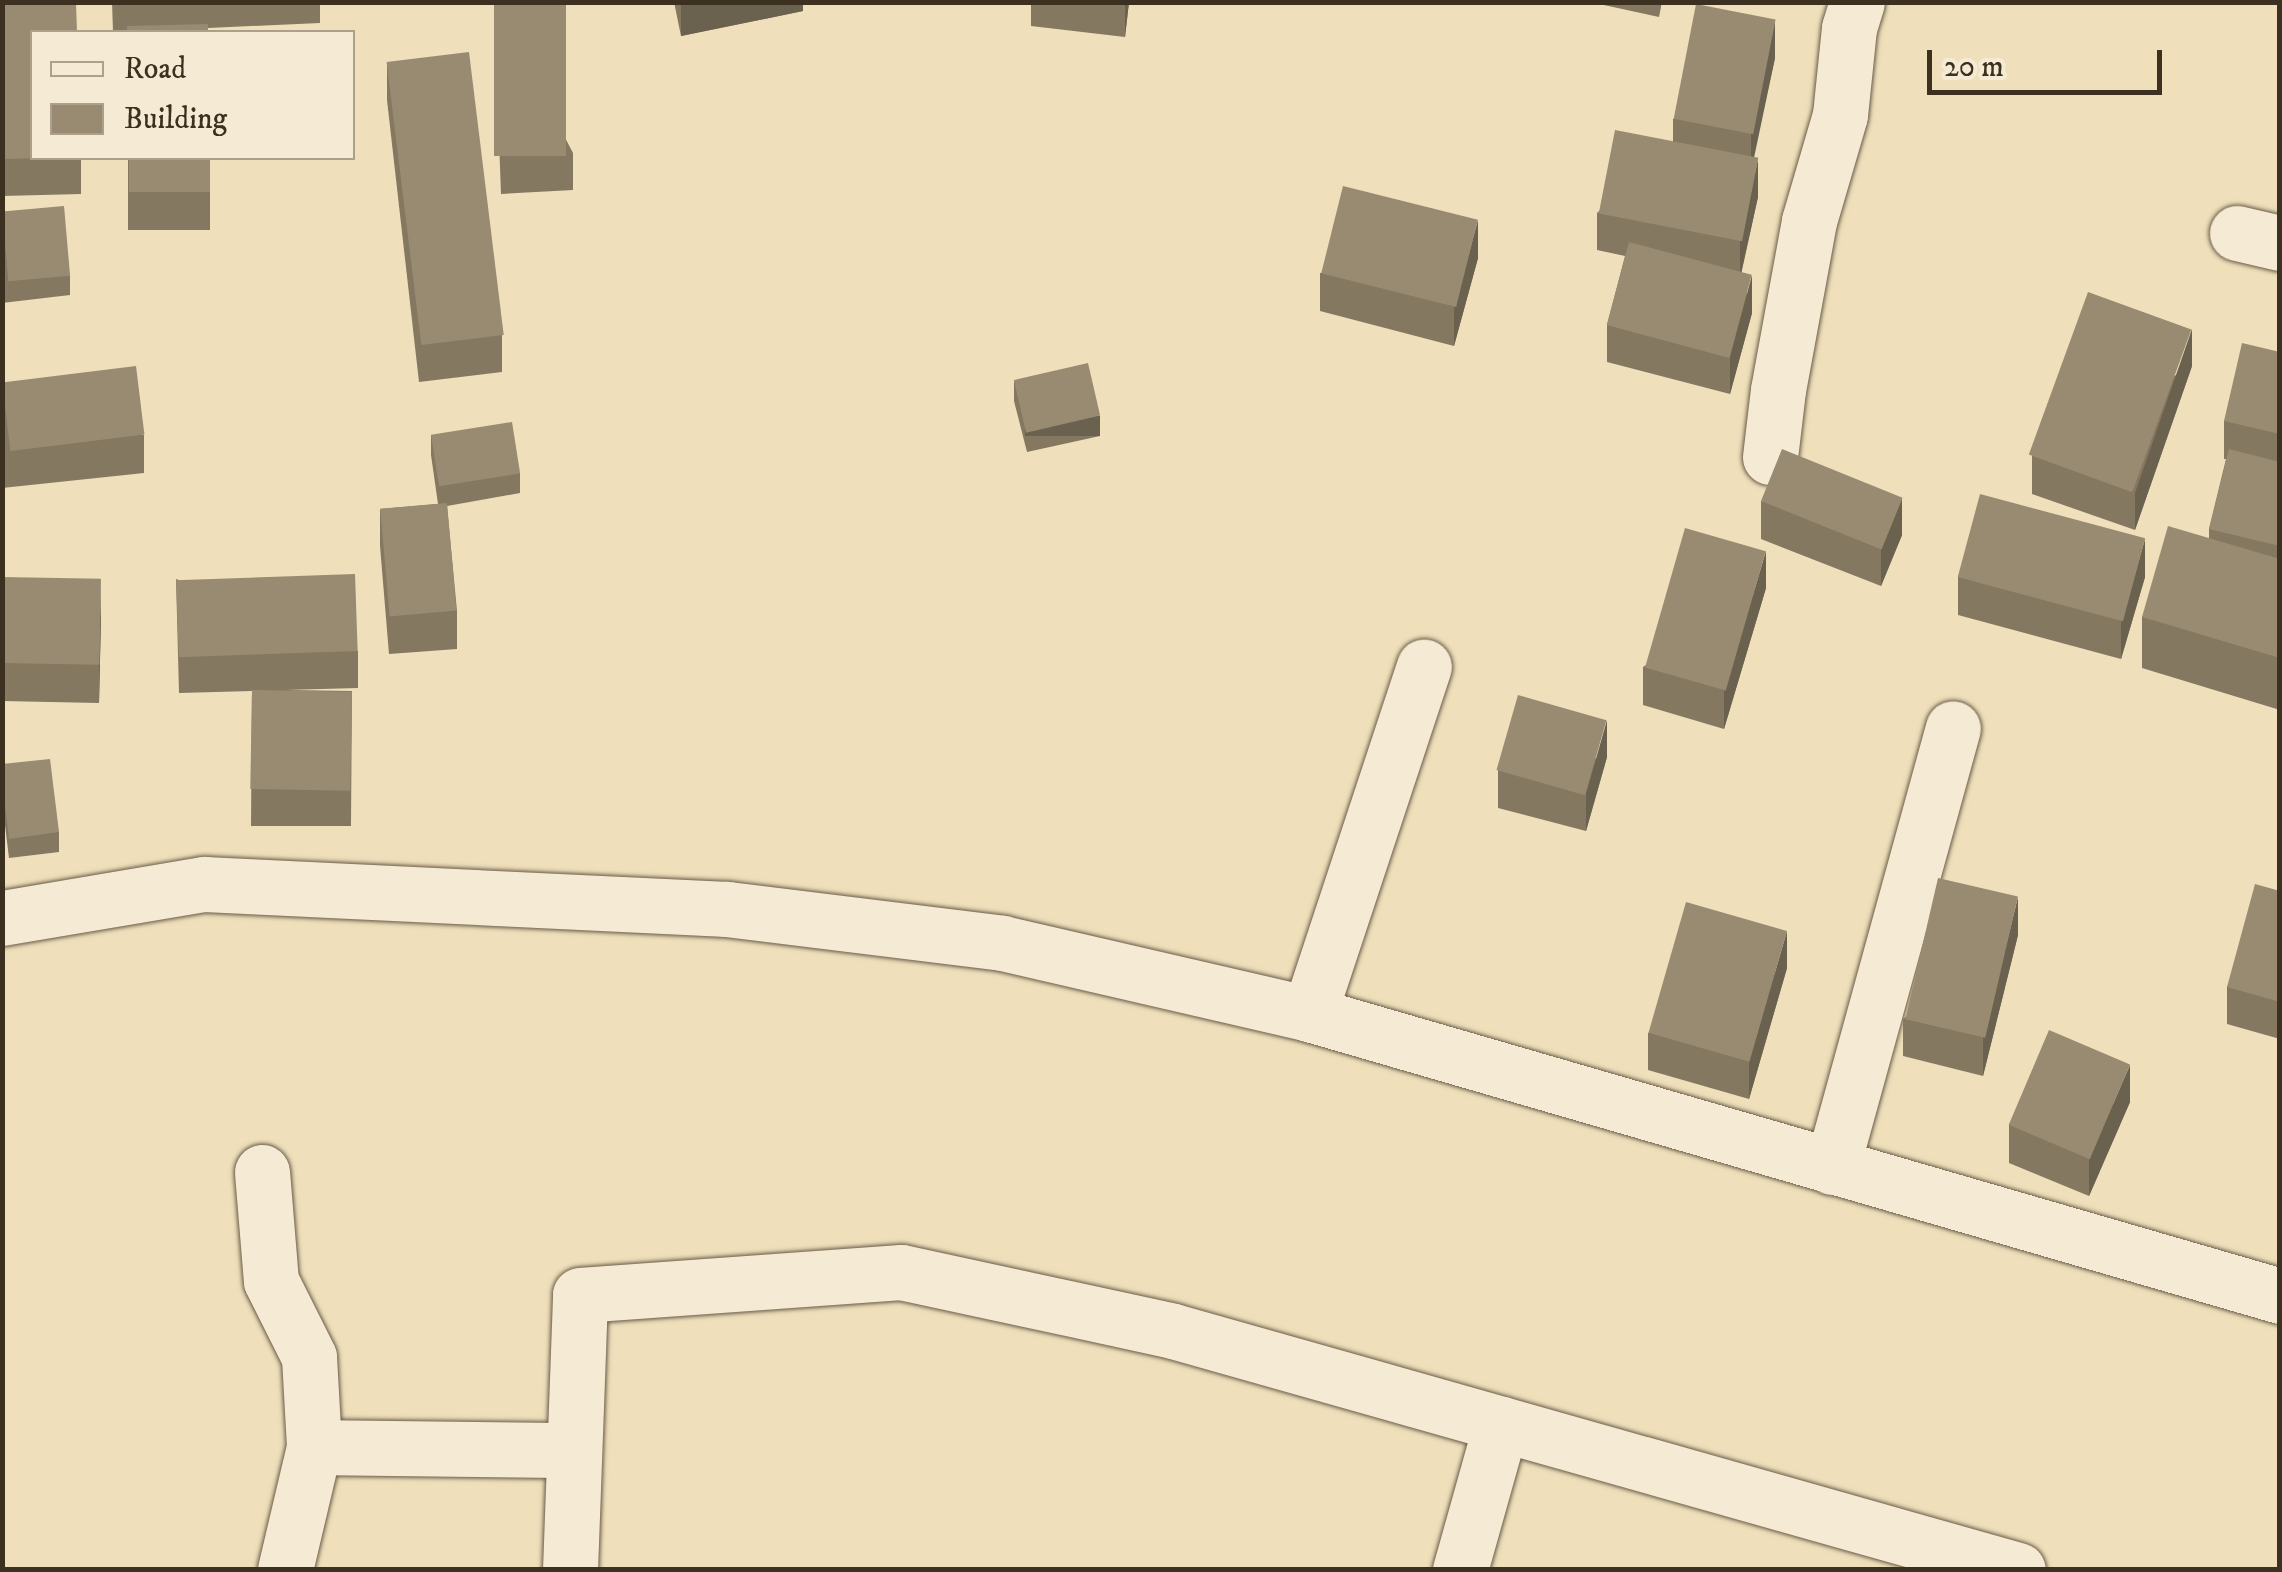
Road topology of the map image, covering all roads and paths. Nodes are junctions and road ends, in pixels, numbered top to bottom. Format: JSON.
{"nodes":[{"id":1,"x":1857,"y":2,"type":"edge"},
{"id":2,"x":1770,"y":457,"type":"dead end"},
{"id":3,"x":1424,"y":668,"type":"dead end"},
{"id":4,"x":1953,"y":728,"type":"dead end"},
{"id":5,"x":2,"y":918,"type":"edge"},
{"id":6,"x":1309,"y":1014,"type":"junction"},
{"id":7,"x":1832,"y":1167,"type":"junction"},
{"id":8,"x":262,"y":1172,"type":"dead end"},
{"id":9,"x":2280,"y":1296,"type":"edge"},
{"id":10,"x":1501,"y":1424,"type":"junction"},
{"id":11,"x":314,"y":1447,"type":"junction"},
{"id":12,"x":574,"y":1450,"type":"junction"},
{"id":13,"x":285,"y":1570,"type":"edge"},
{"id":14,"x":570,"y":1570,"type":"edge"},
{"id":15,"x":1460,"y":1570,"type":"edge"},
{"id":16,"x":2018,"y":1570,"type":"edge"}],
"edges":[{"from":1,"to":2,"type":"street"},
{"from":3,"to":6,"type":"street"},
{"from":4,"to":7,"type":"street"},
{"from":5,"to":6,"type":"street"},
{"from":6,"to":7,"type":"street"},
{"from":7,"to":9,"type":"street"},
{"from":8,"to":11,"type":"street"},
{"from":10,"to":12,"type":"street"},
{"from":10,"to":15,"type":"street"},
{"from":10,"to":16,"type":"street"},
{"from":11,"to":12,"type":"street"},
{"from":11,"to":13,"type":"street"},
{"from":12,"to":14,"type":"street"}]}
